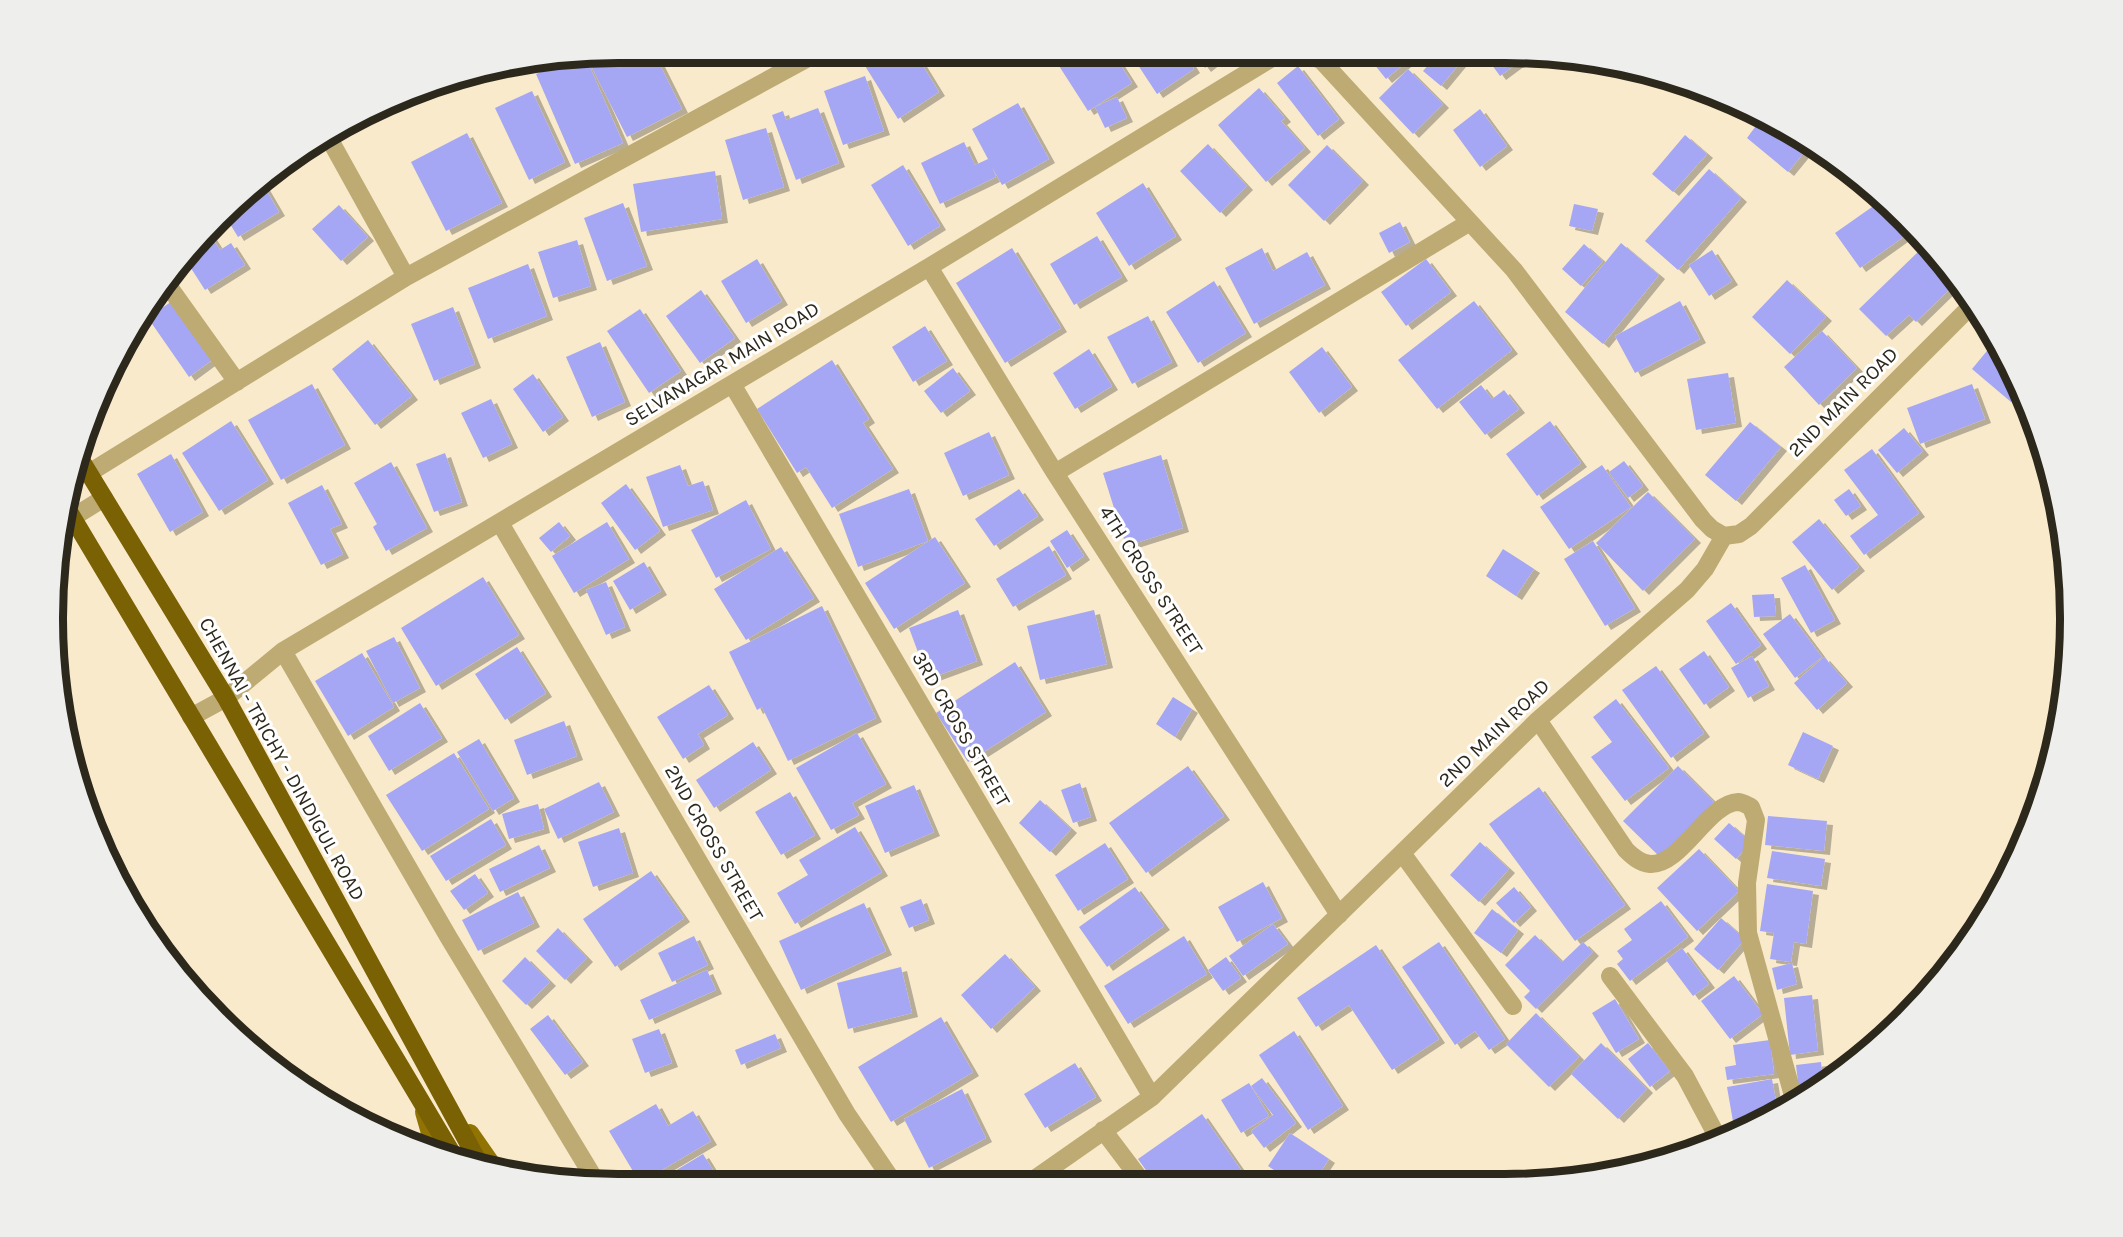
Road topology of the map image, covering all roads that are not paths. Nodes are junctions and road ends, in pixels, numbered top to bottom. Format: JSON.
{"nodes":[{"id":1,"x":799,"y":63,"type":"edge"},
{"id":2,"x":1264,"y":63,"type":"edge"},
{"id":3,"x":1330,"y":63,"type":"edge"},
{"id":4,"x":332,"y":143,"type":"edge"},
{"id":5,"x":1470,"y":222,"type":"junction"},
{"id":6,"x":929,"y":267,"type":"junction"},
{"id":7,"x":406,"y":278,"type":"junction"},
{"id":8,"x":171,"y":290,"type":"edge"},
{"id":9,"x":1966,"y":311,"type":"edge"},
{"id":10,"x":237,"y":382,"type":"junction"},
{"id":11,"x":732,"y":384,"type":"junction"},
{"id":12,"x":85,"y":466,"type":"edge"},
{"id":13,"x":89,"y":473,"type":"junction"},
{"id":14,"x":1055,"y":473,"type":"junction"},
{"id":15,"x":104,"y":498,"type":"junction"},
{"id":16,"x":73,"y":514,"type":"edge"},
{"id":17,"x":72,"y":521,"type":"edge"},
{"id":18,"x":500,"y":523,"type":"junction"},
{"id":19,"x":1724,"y":536,"type":"junction"},
{"id":20,"x":283,"y":651,"type":"junction"},
{"id":21,"x":226,"y":698,"type":"junction"},
{"id":22,"x":191,"y":717,"type":"junction"},
{"id":23,"x":1538,"y":720,"type":"junction"},
{"id":24,"x":1402,"y":853,"type":"junction"},
{"id":25,"x":1339,"y":915,"type":"junction"},
{"id":26,"x":1610,"y":976,"type":"dead end"},
{"id":27,"x":1513,"y":1006,"type":"dead end"},
{"id":28,"x":438,"y":1088,"type":"junction"},
{"id":29,"x":1792,"y":1093,"type":"edge"},
{"id":30,"x":420,"y":1096,"type":"junction"},
{"id":31,"x":1152,"y":1097,"type":"junction"},
{"id":32,"x":1103,"y":1130,"type":"junction"},
{"id":33,"x":1715,"y":1133,"type":"edge"},
{"id":34,"x":433,"y":1142,"type":"edge"},
{"id":35,"x":449,"y":1148,"type":"edge"},
{"id":36,"x":475,"y":1155,"type":"edge"},
{"id":37,"x":487,"y":1158,"type":"edge"},
{"id":38,"x":591,"y":1173,"type":"edge"},
{"id":39,"x":888,"y":1174,"type":"edge"},
{"id":40,"x":1042,"y":1174,"type":"edge"},
{"id":41,"x":1136,"y":1174,"type":"edge"}],
"edges":[{"from":1,"to":7,"type":"street"},
{"from":2,"to":6,"type":"street","name":"SELVANAGAR MAIN ROAD"},
{"from":3,"to":5,"type":"street"},
{"from":4,"to":7,"type":"street"},
{"from":5,"to":14,"type":"street"},
{"from":5,"to":19,"type":"street"},
{"from":6,"to":11,"type":"street","name":"SELVANAGAR MAIN ROAD"},
{"from":6,"to":14,"type":"street","name":"4TH CROSS STREET"},
{"from":7,"to":10,"type":"street"},
{"from":8,"to":10,"type":"street"},
{"from":9,"to":19,"type":"street","name":"2ND MAIN ROAD"},
{"from":10,"to":13,"type":"street"},
{"from":11,"to":18,"type":"street","name":"SELVANAGAR MAIN ROAD"},
{"from":11,"to":31,"type":"street","name":"3RD CROSS STREET"},
{"from":12,"to":13,"type":"highway","name":"CHENNAI - TRICHY - DINDIGUL ROAD"},
{"from":13,"to":15,"type":"highway","name":"CHENNAI - TRICHY - DINDIGUL ROAD"},
{"from":14,"to":25,"type":"street","name":"4TH CROSS STREET"},
{"from":15,"to":16,"type":"street"},
{"from":15,"to":21,"type":"highway","name":"CHENNAI - TRICHY - DINDIGUL ROAD"},
{"from":17,"to":22,"type":"highway"},
{"from":18,"to":20,"type":"street","name":"SELVANAGAR MAIN ROAD"},
{"from":18,"to":39,"type":"street","name":"2ND CROSS STREET"},
{"from":19,"to":23,"type":"street","name":"2ND MAIN ROAD"},
{"from":20,"to":21,"type":"street","name":"SELVANAGAR MAIN ROAD"},
{"from":20,"to":38,"type":"street"},
{"from":21,"to":22,"type":"street","name":"SELVANAGAR MAIN ROAD"},
{"from":21,"to":28,"type":"highway","name":"CHENNAI - TRICHY - DINDIGUL ROAD"},
{"from":22,"to":30,"type":"highway"},
{"from":23,"to":24,"type":"street","name":"2ND MAIN ROAD"},
{"from":23,"to":29,"type":"street"},
{"from":24,"to":25,"type":"street","name":"2ND MAIN ROAD"},
{"from":24,"to":27,"type":"street"},
{"from":25,"to":31,"type":"street","name":"2ND MAIN ROAD"},
{"from":26,"to":33,"type":"street"},
{"from":28,"to":36,"type":"highway","name":"CHENNAI - TRICHY - DINDIGUL ROAD"},
{"from":28,"to":37,"type":"main road"},
{"from":30,"to":34,"type":"main road"},
{"from":30,"to":35,"type":"highway"},
{"from":31,"to":32,"type":"street","name":"2ND MAIN ROAD"},
{"from":32,"to":40,"type":"street","name":"2ND MAIN ROAD"},
{"from":32,"to":41,"type":"street"}]}
